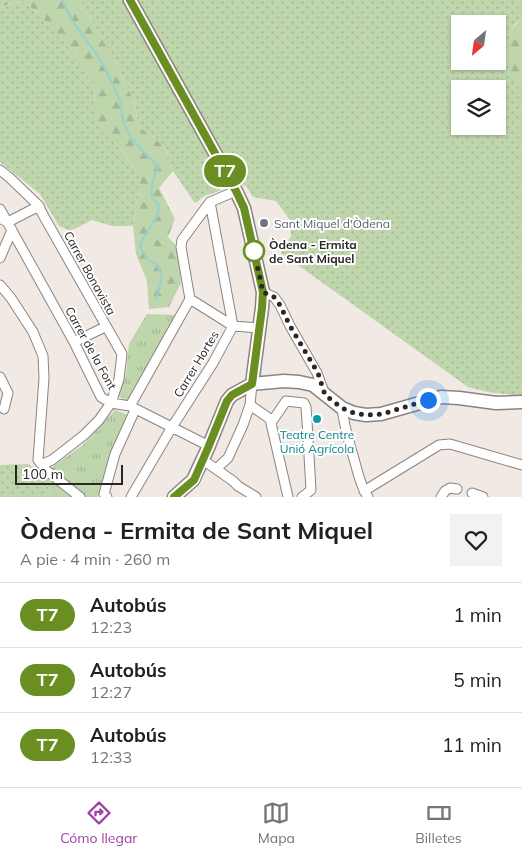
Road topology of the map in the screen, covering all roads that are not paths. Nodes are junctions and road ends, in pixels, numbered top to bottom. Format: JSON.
{"nodes":[{"id":1,"x":130,"y":0,"type":"edge"},
{"id":2,"x":0,"y":170,"type":"edge"},
{"id":3,"x":236,"y":191,"type":"junction"},
{"id":4,"x":210,"y":202,"type":"junction"},
{"id":5,"x":39,"y":206,"type":"junction"},
{"id":6,"x":0,"y":208,"type":"edge"},
{"id":7,"x":7,"y":224,"type":"edge"},
{"id":8,"x":0,"y":258,"type":"edge"},
{"id":9,"x":0,"y":286,"type":"edge"},
{"id":10,"x":263,"y":292,"type":"junction"},
{"id":11,"x":190,"y":299,"type":"junction"},
{"id":12,"x":233,"y":326,"type":"junction"},
{"id":13,"x":105,"y":327,"type":"junction"},
{"id":14,"x":260,"y":328,"type":"junction"},
{"id":15,"x":74,"y":342,"type":"junction"},
{"id":16,"x":0,"y":377,"type":"edge"},
{"id":17,"x":252,"y":384,"type":"junction"},
{"id":18,"x":325,"y":395,"type":"junction"},
{"id":19,"x":522,"y":402,"type":"edge"},
{"id":20,"x":111,"y":403,"type":"junction"},
{"id":21,"x":250,"y":405,"type":"junction"},
{"id":22,"x":132,"y":408,"type":"junction"},
{"id":23,"x":342,"y":408,"type":"junction"},
{"id":24,"x":4,"y":409,"type":"dead end"},
{"id":25,"x":271,"y":423,"type":"junction"},
{"id":26,"x":172,"y":427,"type":"junction"},
{"id":27,"x":209,"y":446,"type":"junction"},
{"id":28,"x":203,"y":460,"type":"junction"},
{"id":29,"x":41,"y":464,"type":"junction"},
{"id":30,"x":522,"y":465,"type":"edge"},
{"id":31,"x":216,"y":469,"type":"junction"},
{"id":32,"x":457,"y":489,"type":"dead end"},
{"id":33,"x":472,"y":493,"type":"dead end"},
{"id":34,"x":366,"y":494,"type":"edge"},
{"id":35,"x":105,"y":495,"type":"edge"},
{"id":36,"x":80,"y":497,"type":"edge"},
{"id":37,"x":131,"y":497,"type":"edge"},
{"id":38,"x":174,"y":497,"type":"edge"},
{"id":39,"x":256,"y":497,"type":"edge"},
{"id":40,"x":288,"y":497,"type":"edge"},
{"id":41,"x":302,"y":497,"type":"edge"},
{"id":42,"x":441,"y":497,"type":"edge"},
{"id":43,"x":483,"y":497,"type":"edge"}],
"edges":[{"from":1,"to":3,"type":"street"},
{"from":2,"to":5,"type":"street","name":"Carrer Bonavista"},
{"from":3,"to":4,"type":"street"},
{"from":3,"to":10,"type":"street"},
{"from":4,"to":11,"type":"street"},
{"from":4,"to":12,"type":"street","name":"Carrer Hortes"},
{"from":5,"to":7,"type":"street"},
{"from":5,"to":13,"type":"street","name":"Carrer Bonavista"},
{"from":6,"to":7,"type":"street","name":"Carrer de la Font"},
{"from":7,"to":8,"type":"street"},
{"from":7,"to":15,"type":"street","name":"Carrer de la Font"},
{"from":9,"to":29,"type":"street"},
{"from":10,"to":14,"type":"street"},
{"from":10,"to":18,"type":"street"},
{"from":11,"to":12,"type":"street"},
{"from":11,"to":22,"type":"street"},
{"from":12,"to":14,"type":"street"},
{"from":12,"to":26,"type":"street","name":"Carrer Hortes"},
{"from":13,"to":15,"type":"street"},
{"from":13,"to":20,"type":"street","name":"Carrer Bonavista"},
{"from":14,"to":17,"type":"street"},
{"from":15,"to":20,"type":"street","name":"Carrer de la Font"},
{"from":16,"to":24,"type":"street"},
{"from":17,"to":18,"type":"street"},
{"from":17,"to":21,"type":"street"},
{"from":17,"to":27,"type":"street"},
{"from":18,"to":23,"type":"street"},
{"from":19,"to":23,"type":"street"},
{"from":20,"to":22,"type":"street","name":"Carrer de la Font"},
{"from":20,"to":29,"type":"street","name":"Carrer Bonavista"},
{"from":21,"to":25,"type":"street"},
{"from":21,"to":31,"type":"street"},
{"from":22,"to":26,"type":"street","name":"Carrer de la Font"},
{"from":22,"to":35,"type":"street"},
{"from":23,"to":34,"type":"street"},
{"from":25,"to":40,"type":"street"},
{"from":25,"to":41,"type":"street"},
{"from":26,"to":27,"type":"street","name":"Carrer de la Font"},
{"from":26,"to":37,"type":"street","name":"Carrer Hortes"},
{"from":27,"to":28,"type":"street"},
{"from":28,"to":31,"type":"street"},
{"from":28,"to":38,"type":"street"},
{"from":29,"to":36,"type":"street"},
{"from":30,"to":34,"type":"street"},
{"from":31,"to":39,"type":"street"},
{"from":32,"to":42,"type":"street"},
{"from":33,"to":43,"type":"street"}]}
